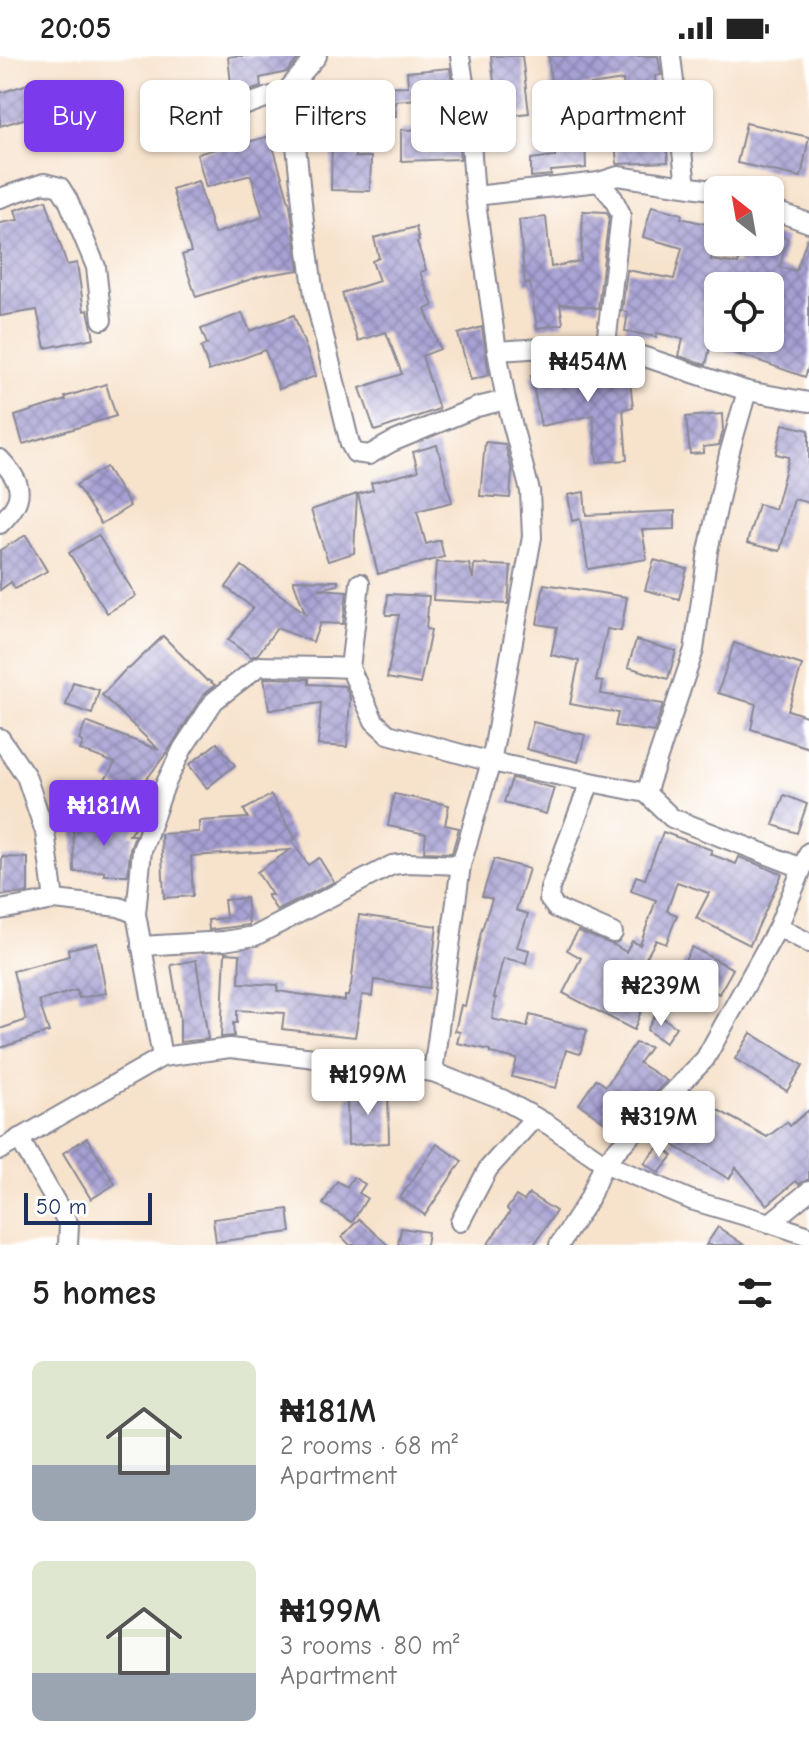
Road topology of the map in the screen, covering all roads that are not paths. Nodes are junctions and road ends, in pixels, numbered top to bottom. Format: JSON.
{"nodes":[{"id":1,"x":317,"y":56,"type":"edge"},
{"id":2,"x":460,"y":56,"type":"edge"},
{"id":3,"x":671,"y":56,"type":"edge"},
{"id":4,"x":296,"y":80,"type":"edge"},
{"id":5,"x":297,"y":152,"type":"edge"},
{"id":6,"x":599,"y":182,"type":"junction"},
{"id":7,"x":686,"y":186,"type":"junction"},
{"id":8,"x":704,"y":189,"type":"edge"},
{"id":9,"x":475,"y":196,"type":"junction"},
{"id":10,"x":0,"y":198,"type":"edge"},
{"id":11,"x":784,"y":214,"type":"edge"},
{"id":12,"x":809,"y":223,"type":"edge"},
{"id":13,"x":102,"y":320,"type":"dead end"},
{"id":14,"x":606,"y":344,"type":"junction"},
{"id":15,"x":497,"y":351,"type":"junction"},
{"id":16,"x":747,"y":391,"type":"junction"},
{"id":17,"x":506,"y":400,"type":"junction"},
{"id":18,"x":809,"y":402,"type":"edge"},
{"id":19,"x":0,"y":459,"type":"edge"},
{"id":20,"x":0,"y":524,"type":"edge"},
{"id":21,"x":360,"y":583,"type":"dead end"},
{"id":22,"x":350,"y":668,"type":"junction"},
{"id":23,"x":0,"y":738,"type":"edge"},
{"id":24,"x":491,"y":762,"type":"junction"},
{"id":25,"x":590,"y":782,"type":"junction"},
{"id":26,"x":646,"y":793,"type":"junction"},
{"id":27,"x":805,"y":860,"type":"edge"},
{"id":28,"x":461,"y":865,"type":"junction"},
{"id":29,"x":54,"y":900,"type":"junction"},
{"id":30,"x":0,"y":910,"type":"edge"},
{"id":31,"x":136,"y":914,"type":"junction"},
{"id":32,"x":778,"y":927,"type":"junction"},
{"id":33,"x":613,"y":933,"type":"dead end"},
{"id":34,"x":809,"y":943,"type":"edge"},
{"id":35,"x":141,"y":946,"type":"junction"},
{"id":36,"x":162,"y":1057,"type":"junction"},
{"id":37,"x":433,"y":1072,"type":"junction"},
{"id":38,"x":535,"y":1117,"type":"junction"},
{"id":39,"x":19,"y":1138,"type":"junction"},
{"id":40,"x":0,"y":1150,"type":"edge"},
{"id":41,"x":604,"y":1163,"type":"junction"},
{"id":42,"x":809,"y":1191,"type":"edge"},
{"id":43,"x":460,"y":1222,"type":"dead end"},
{"id":44,"x":770,"y":1223,"type":"junction"},
{"id":45,"x":809,"y":1236,"type":"edge"},
{"id":46,"x":68,"y":1245,"type":"edge"},
{"id":47,"x":559,"y":1245,"type":"edge"}],
"edges":[{"from":1,"to":4,"type":"street"},
{"from":2,"to":9,"type":"street"},
{"from":3,"to":7,"type":"street"},
{"from":5,"to":17,"type":"street"},
{"from":6,"to":7,"type":"street"},
{"from":6,"to":9,"type":"street"},
{"from":6,"to":14,"type":"street"},
{"from":7,"to":8,"type":"street"},
{"from":9,"to":15,"type":"street"},
{"from":10,"to":13,"type":"street"},
{"from":11,"to":12,"type":"street"},
{"from":14,"to":15,"type":"street"},
{"from":14,"to":16,"type":"street"},
{"from":15,"to":17,"type":"street"},
{"from":16,"to":18,"type":"street"},
{"from":16,"to":26,"type":"street"},
{"from":17,"to":24,"type":"street"},
{"from":19,"to":20,"type":"street"},
{"from":21,"to":22,"type":"street"},
{"from":22,"to":24,"type":"street"},
{"from":22,"to":31,"type":"street"},
{"from":23,"to":29,"type":"street"},
{"from":24,"to":25,"type":"street"},
{"from":24,"to":28,"type":"street"},
{"from":25,"to":26,"type":"street"},
{"from":25,"to":33,"type":"street"},
{"from":26,"to":27,"type":"street"},
{"from":27,"to":32,"type":"street"},
{"from":28,"to":35,"type":"street"},
{"from":28,"to":37,"type":"street"},
{"from":29,"to":30,"type":"street"},
{"from":29,"to":31,"type":"street"},
{"from":31,"to":35,"type":"street"},
{"from":32,"to":34,"type":"street"},
{"from":32,"to":41,"type":"street"},
{"from":35,"to":36,"type":"street"},
{"from":36,"to":37,"type":"street"},
{"from":36,"to":39,"type":"street"},
{"from":37,"to":38,"type":"street"},
{"from":38,"to":41,"type":"street"},
{"from":38,"to":43,"type":"street"},
{"from":39,"to":40,"type":"street"},
{"from":39,"to":46,"type":"street"},
{"from":41,"to":44,"type":"street"},
{"from":41,"to":47,"type":"street"},
{"from":42,"to":44,"type":"street"},
{"from":44,"to":45,"type":"street"}]}
